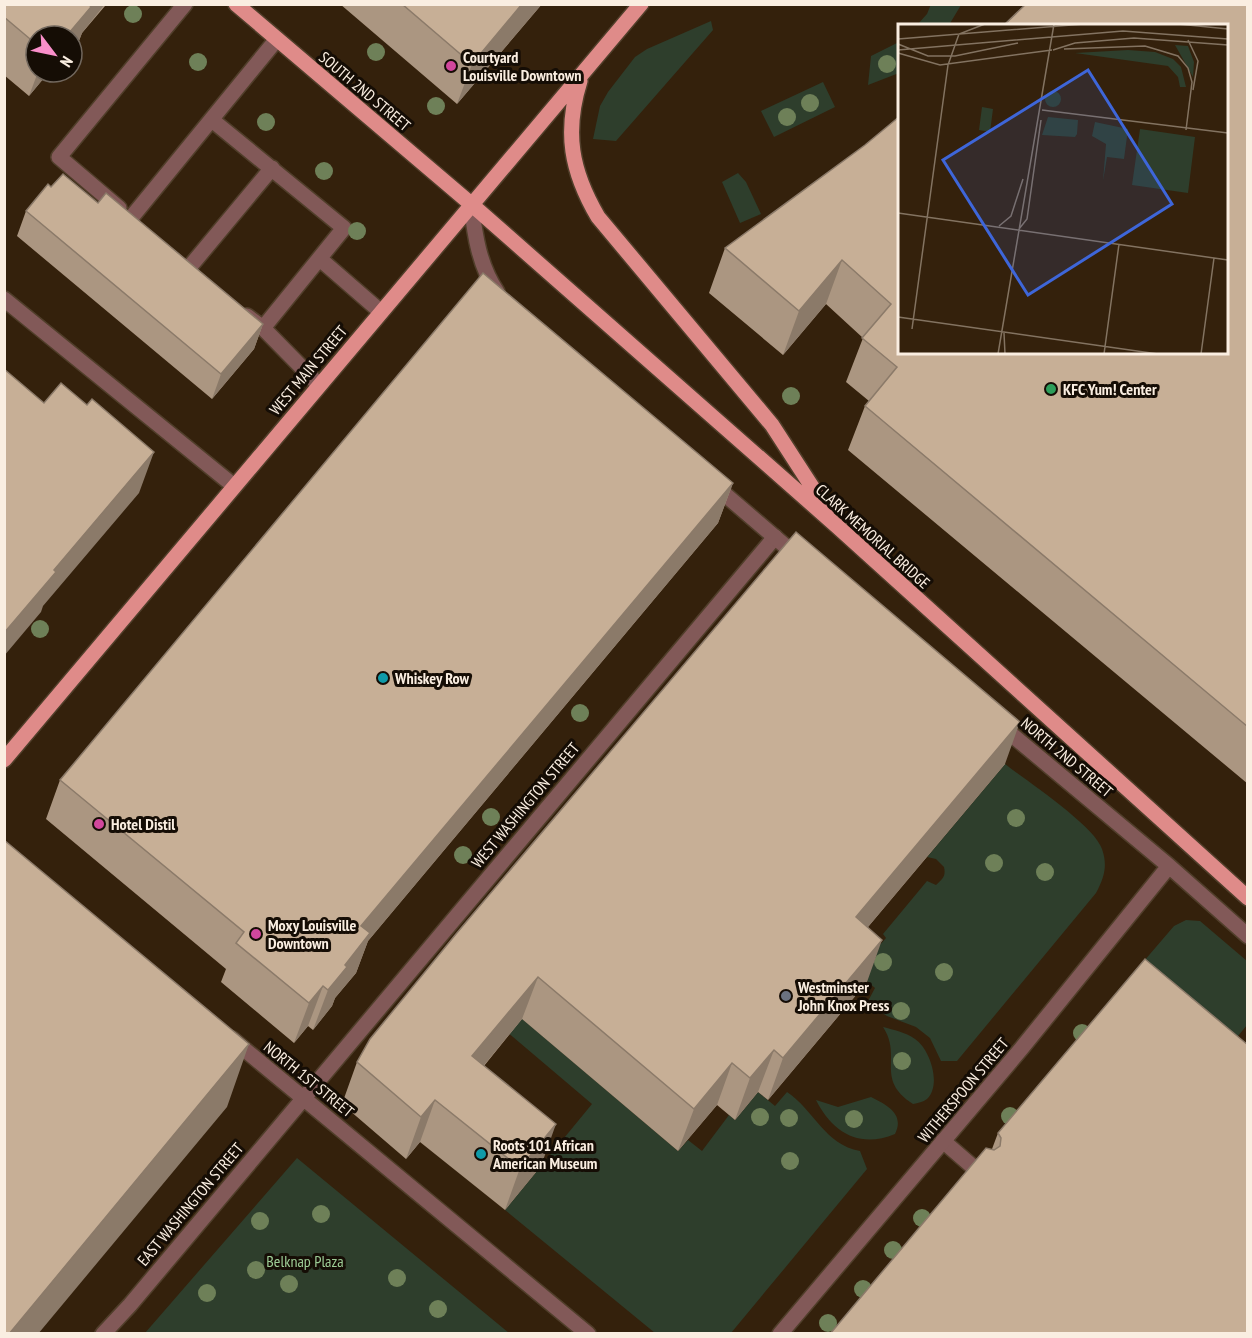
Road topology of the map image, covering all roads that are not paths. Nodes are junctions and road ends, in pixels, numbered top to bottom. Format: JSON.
{"nodes":[{"id":1,"x":185,"y":4,"type":"edge"},
{"id":2,"x":236,"y":4,"type":"edge"},
{"id":3,"x":641,"y":4,"type":"edge"},
{"id":4,"x":277,"y":39,"type":"junction"},
{"id":5,"x":582,"y":75,"type":"junction"},
{"id":6,"x":212,"y":120,"type":"junction"},
{"id":7,"x":272,"y":168,"type":"junction"},
{"id":8,"x":471,"y":204,"type":"junction"},
{"id":9,"x":320,"y":259,"type":"junction"},
{"id":10,"x":188,"y":269,"type":"edge"},
{"id":11,"x":4,"y":299,"type":"edge"},
{"id":12,"x":235,"y":306,"type":"edge"},
{"id":13,"x":507,"y":309,"type":"edge"},
{"id":14,"x":381,"y":312,"type":"junction"},
{"id":15,"x":263,"y":328,"type":"junction"},
{"id":16,"x":319,"y":385,"type":"junction"},
{"id":17,"x":703,"y":476,"type":"edge"},
{"id":18,"x":234,"y":486,"type":"junction"},
{"id":19,"x":838,"y":527,"type":"junction"},
{"id":20,"x":774,"y":537,"type":"junction"},
{"id":21,"x":810,"y":567,"type":"edge"},
{"id":22,"x":990,"y":716,"type":"edge"},
{"id":23,"x":4,"y":760,"type":"edge"},
{"id":24,"x":1169,"y":866,"type":"junction"},
{"id":25,"x":1248,"y":898,"type":"edge"},
{"id":26,"x":1248,"y":936,"type":"edge"},
{"id":27,"x":218,"y":1028,"type":"edge"},
{"id":28,"x":303,"y":1097,"type":"junction"},
{"id":29,"x":943,"y":1142,"type":"junction"},
{"id":30,"x":980,"y":1173,"type":"edge"},
{"id":31,"x":103,"y":1334,"type":"edge"},
{"id":32,"x":588,"y":1334,"type":"edge"},
{"id":33,"x":780,"y":1334,"type":"edge"}],
"edges":[{"from":1,"to":6,"type":"street"},
{"from":2,"to":4,"type":"main road","name":"SOUTH 2ND STREET"},
{"from":3,"to":5,"type":"main road","name":"WEST MAIN STREET"},
{"from":4,"to":6,"type":"street"},
{"from":4,"to":8,"type":"main road","name":"SOUTH 2ND STREET"},
{"from":5,"to":8,"type":"main road","name":"WEST MAIN STREET"},
{"from":5,"to":19,"type":"main road"},
{"from":6,"to":7,"type":"street"},
{"from":7,"to":9,"type":"street"},
{"from":7,"to":10,"type":"street"},
{"from":8,"to":13,"type":"street"},
{"from":8,"to":14,"type":"main road","name":"WEST MAIN STREET"},
{"from":8,"to":19,"type":"main road","name":"CLARK MEMORIAL BRIDGE"},
{"from":9,"to":14,"type":"street"},
{"from":9,"to":15,"type":"street"},
{"from":11,"to":18,"type":"street"},
{"from":12,"to":15,"type":"street"},
{"from":14,"to":16,"type":"main road","name":"WEST MAIN STREET"},
{"from":15,"to":16,"type":"street"},
{"from":16,"to":18,"type":"main road","name":"WEST MAIN STREET"},
{"from":17,"to":20,"type":"street"},
{"from":18,"to":23,"type":"main road","name":"WEST MAIN STREET"},
{"from":19,"to":25,"type":"main road","name":"CLARK MEMORIAL BRIDGE"},
{"from":20,"to":21,"type":"street"},
{"from":20,"to":28,"type":"street","name":"WEST WASHINGTON STREET"},
{"from":22,"to":24,"type":"street","name":"NORTH 2ND STREET"},
{"from":24,"to":26,"type":"street","name":"NORTH 2ND STREET"},
{"from":24,"to":29,"type":"street","name":"WITHERSPOON STREET"},
{"from":27,"to":28,"type":"street","name":"NORTH 1ST STREET"},
{"from":28,"to":31,"type":"street","name":"EAST WASHINGTON STREET"},
{"from":28,"to":32,"type":"street","name":"NORTH 1ST STREET"},
{"from":29,"to":30,"type":"street"},
{"from":29,"to":33,"type":"street","name":"WITHERSPOON STREET"}]}
